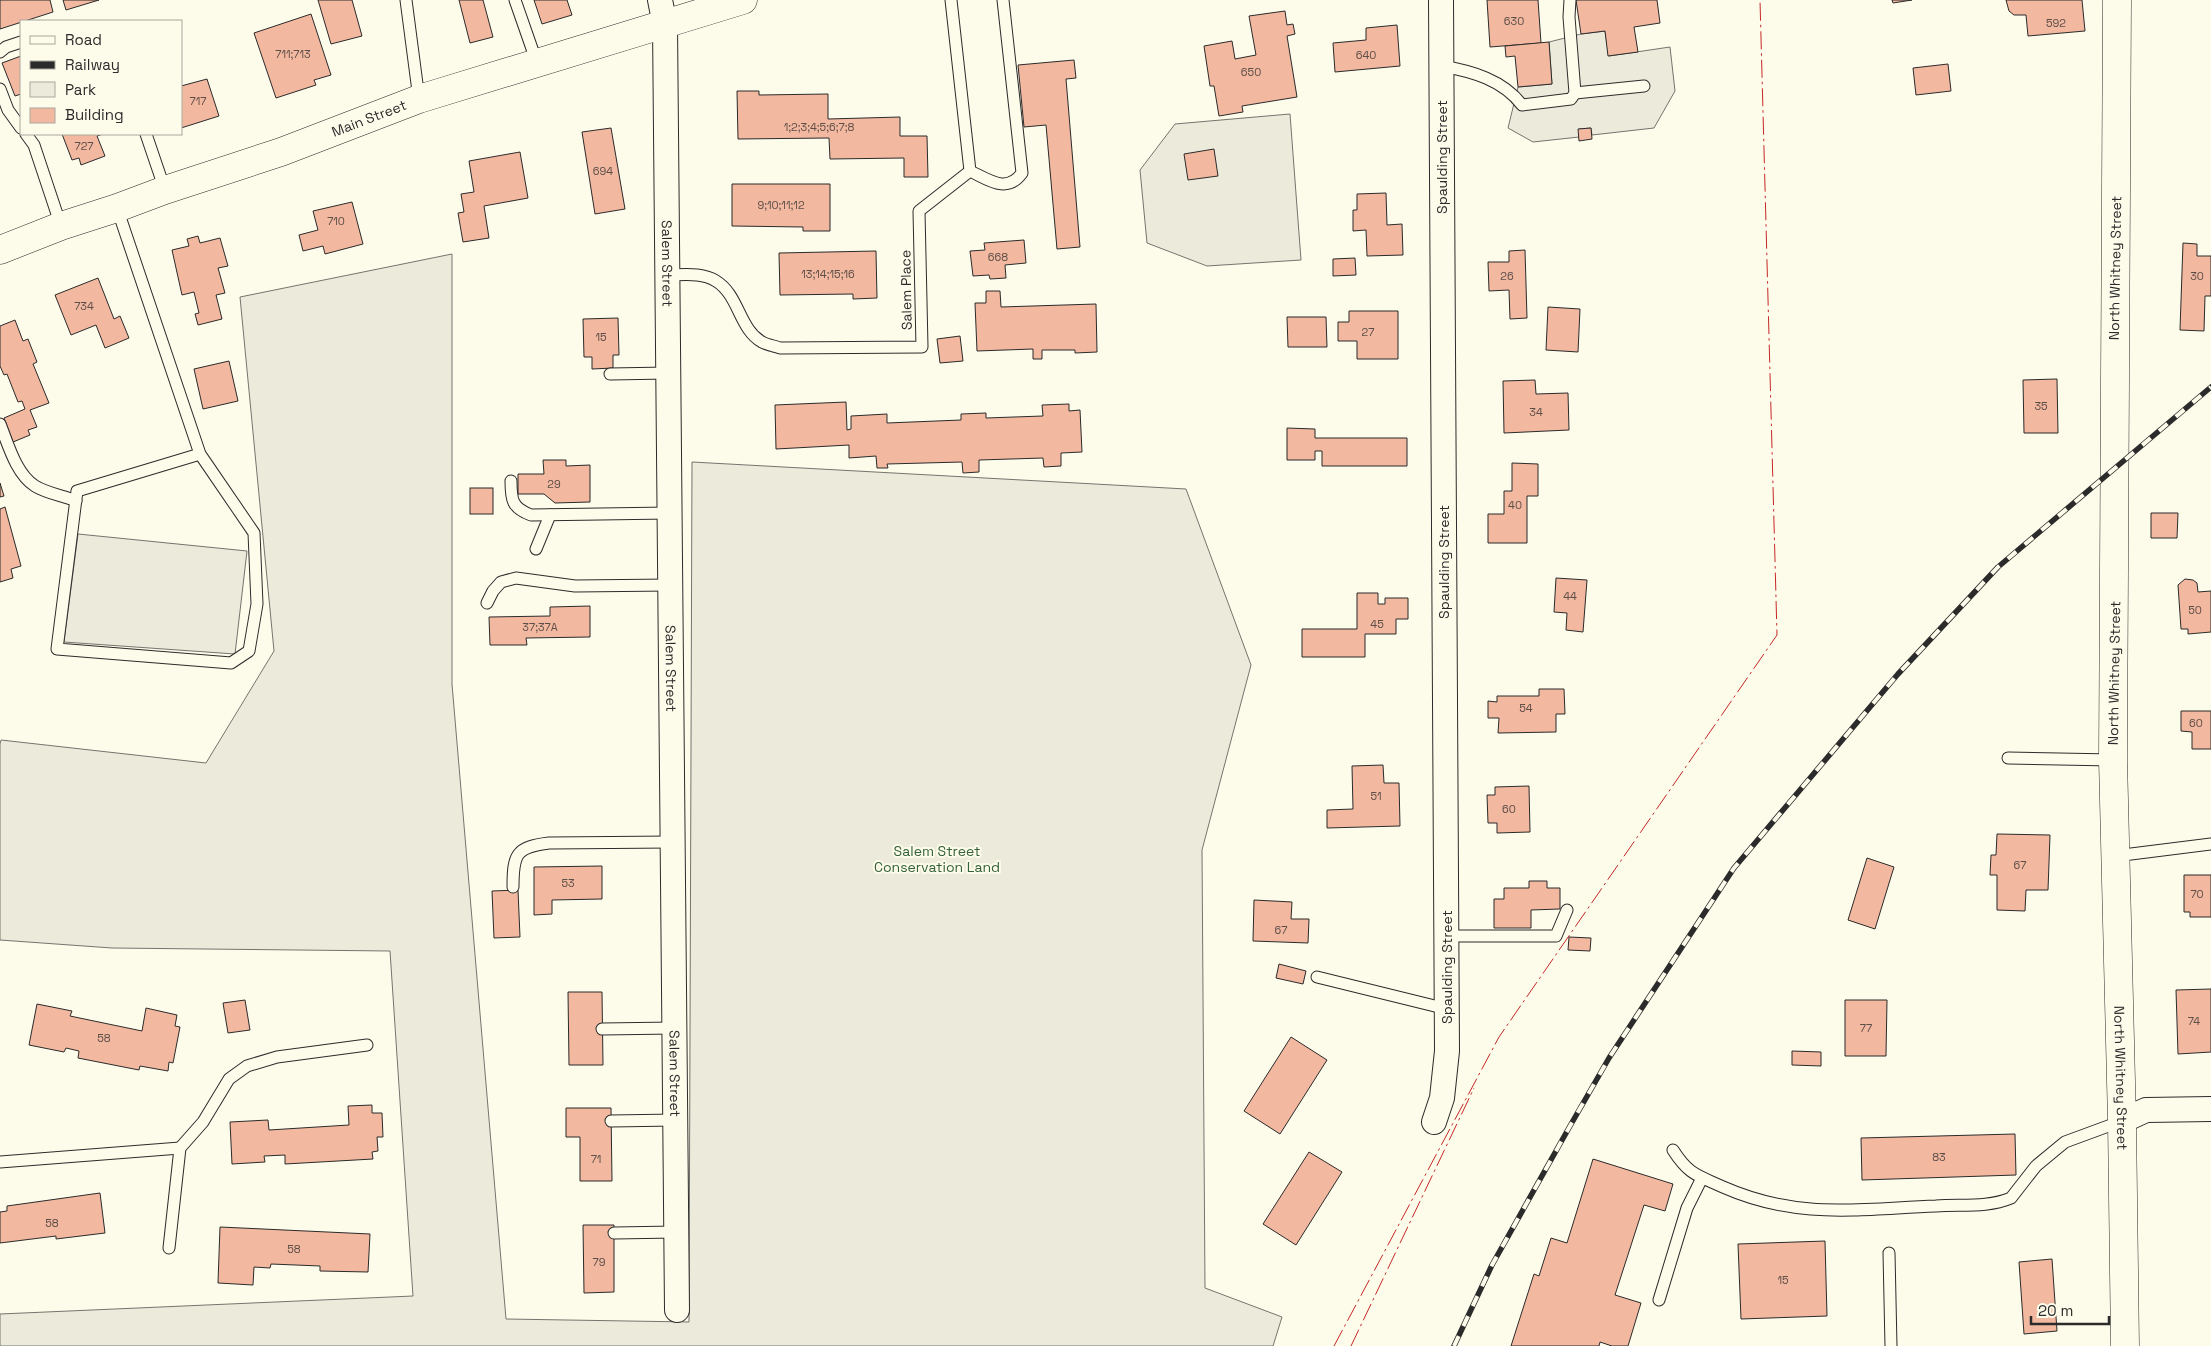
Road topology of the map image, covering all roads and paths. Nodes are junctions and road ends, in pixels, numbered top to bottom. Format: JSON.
{"nodes":[{"id":1,"x":406,"y":0,"type":"edge"},
{"id":2,"x":515,"y":0,"type":"edge"},
{"id":3,"x":743,"y":0,"type":"edge"},
{"id":4,"x":951,"y":0,"type":"edge"},
{"id":5,"x":1003,"y":0,"type":"edge"},
{"id":6,"x":1441,"y":0,"type":"edge"},
{"id":7,"x":1570,"y":0,"type":"edge"},
{"id":8,"x":2117,"y":0,"type":"edge"},
{"id":9,"x":662,"y":13,"type":"edge"},
{"id":10,"x":20,"y":42,"type":"edge"},
{"id":11,"x":0,"y":52,"type":"edge"},
{"id":12,"x":537,"y":63,"type":"junction"},
{"id":13,"x":1441,"y":66,"type":"junction"},
{"id":14,"x":1644,"y":86,"type":"dead end"},
{"id":15,"x":0,"y":89,"type":"edge"},
{"id":16,"x":1575,"y":93,"type":"junction"},
{"id":17,"x":419,"y":100,"type":"junction"},
{"id":18,"x":20,"y":127,"type":"edge"},
{"id":19,"x":27,"y":135,"type":"edge"},
{"id":20,"x":146,"y":135,"type":"edge"},
{"id":21,"x":970,"y":171,"type":"junction"},
{"id":22,"x":165,"y":190,"type":"junction"},
{"id":23,"x":118,"y":208,"type":"junction"},
{"id":24,"x":61,"y":226,"type":"junction"},
{"id":25,"x":0,"y":250,"type":"edge"},
{"id":26,"x":667,"y":275,"type":"junction"},
{"id":27,"x":610,"y":374,"type":"dead end"},
{"id":28,"x":668,"y":374,"type":"junction"},
{"id":29,"x":0,"y":424,"type":"edge"},
{"id":30,"x":200,"y":454,"type":"junction"},
{"id":31,"x":511,"y":481,"type":"dead end"},
{"id":32,"x":76,"y":501,"type":"junction"},
{"id":33,"x":669,"y":513,"type":"junction"},
{"id":34,"x":550,"y":515,"type":"junction"},
{"id":35,"x":536,"y":549,"type":"dead end"},
{"id":36,"x":670,"y":585,"type":"junction"},
{"id":37,"x":487,"y":604,"type":"dead end"},
{"id":38,"x":2008,"y":758,"type":"dead end"},
{"id":39,"x":2113,"y":760,"type":"junction"},
{"id":40,"x":672,"y":842,"type":"junction"},
{"id":41,"x":2211,"y":844,"type":"edge"},
{"id":42,"x":2115,"y":856,"type":"junction"},
{"id":43,"x":513,"y":886,"type":"dead end"},
{"id":44,"x":1568,"y":910,"type":"dead end"},
{"id":45,"x":1447,"y":936,"type":"junction"},
{"id":46,"x":1317,"y":978,"type":"dead end"},
{"id":47,"x":1447,"y":1009,"type":"junction"},
{"id":48,"x":674,"y":1028,"type":"junction"},
{"id":49,"x":602,"y":1029,"type":"dead end"},
{"id":50,"x":367,"y":1045,"type":"dead end"},
{"id":51,"x":2211,"y":1109,"type":"edge"},
{"id":52,"x":611,"y":1120,"type":"dead end"},
{"id":53,"x":675,"y":1120,"type":"junction"},
{"id":54,"x":2122,"y":1121,"type":"junction"},
{"id":55,"x":1434,"y":1122,"type":"dead end"},
{"id":56,"x":180,"y":1148,"type":"junction"},
{"id":57,"x":1672,"y":1150,"type":"dead end"},
{"id":58,"x":0,"y":1162,"type":"edge"},
{"id":59,"x":1702,"y":1178,"type":"junction"},
{"id":60,"x":676,"y":1232,"type":"junction"},
{"id":61,"x":614,"y":1233,"type":"dead end"},
{"id":62,"x":169,"y":1248,"type":"dead end"},
{"id":63,"x":1889,"y":1254,"type":"dead end"},
{"id":64,"x":1659,"y":1300,"type":"dead end"},
{"id":65,"x":677,"y":1310,"type":"dead end"},
{"id":66,"x":1891,"y":1346,"type":"edge"},
{"id":67,"x":2125,"y":1346,"type":"edge"}],
"edges":[{"from":1,"to":17,"type":"lane"},
{"from":2,"to":12,"type":"lane"},
{"from":3,"to":9,"type":"street","name":"Main Street"},
{"from":4,"to":21,"type":"lane"},
{"from":5,"to":21,"type":"lane"},
{"from":6,"to":13,"type":"street","name":"Spaulding Street"},
{"from":7,"to":16,"type":"lane"},
{"from":8,"to":39,"type":"street","name":"North Whitney Street"},
{"from":9,"to":12,"type":"street","name":"Main Street"},
{"from":9,"to":26,"type":"street","name":"Salem Street"},
{"from":10,"to":11,"type":"lane"},
{"from":12,"to":17,"type":"street","name":"Main Street"},
{"from":13,"to":16,"type":"lane"},
{"from":13,"to":45,"type":"street","name":"Spaulding Street"},
{"from":14,"to":16,"type":"lane"},
{"from":15,"to":18,"type":"lane"},
{"from":17,"to":22,"type":"street","name":"Main Street"},
{"from":19,"to":24,"type":"lane"},
{"from":20,"to":22,"type":"lane"},
{"from":21,"to":26,"type":"lane","name":"Salem Place"},
{"from":22,"to":23,"type":"street","name":"Main Street"},
{"from":23,"to":24,"type":"street","name":"Main Street"},
{"from":23,"to":30,"type":"lane"},
{"from":24,"to":25,"type":"street","name":"Main Street"},
{"from":26,"to":28,"type":"street","name":"Salem Street"},
{"from":27,"to":28,"type":"lane"},
{"from":28,"to":33,"type":"street","name":"Salem Street"},
{"from":29,"to":32,"type":"lane"},
{"from":30,"to":32,"type":"lane"},
{"from":30,"to":32,"type":"lane"},
{"from":31,"to":34,"type":"lane"},
{"from":33,"to":34,"type":"lane"},
{"from":33,"to":36,"type":"street","name":"Salem Street"},
{"from":34,"to":35,"type":"lane"},
{"from":36,"to":37,"type":"lane"},
{"from":36,"to":40,"type":"street","name":"Salem Street"},
{"from":38,"to":39,"type":"lane"},
{"from":39,"to":42,"type":"street","name":"North Whitney Street"},
{"from":40,"to":43,"type":"lane"},
{"from":40,"to":48,"type":"street","name":"Salem Street"},
{"from":41,"to":42,"type":"lane"},
{"from":42,"to":54,"type":"street","name":"North Whitney Street"},
{"from":44,"to":45,"type":"lane"},
{"from":45,"to":47,"type":"street","name":"Spaulding Street"},
{"from":46,"to":47,"type":"lane"},
{"from":47,"to":55,"type":"street","name":"Spaulding Street"},
{"from":48,"to":49,"type":"lane"},
{"from":48,"to":53,"type":"street","name":"Salem Street"},
{"from":50,"to":56,"type":"lane"},
{"from":51,"to":54,"type":"street"},
{"from":52,"to":53,"type":"lane"},
{"from":53,"to":60,"type":"street","name":"Salem Street"},
{"from":54,"to":59,"type":"lane"},
{"from":54,"to":67,"type":"street","name":"North Whitney Street"},
{"from":56,"to":58,"type":"lane"},
{"from":56,"to":62,"type":"lane"},
{"from":57,"to":59,"type":"lane"},
{"from":59,"to":64,"type":"lane"},
{"from":60,"to":61,"type":"lane"},
{"from":60,"to":65,"type":"street","name":"Salem Street"},
{"from":63,"to":66,"type":"lane"}]}
